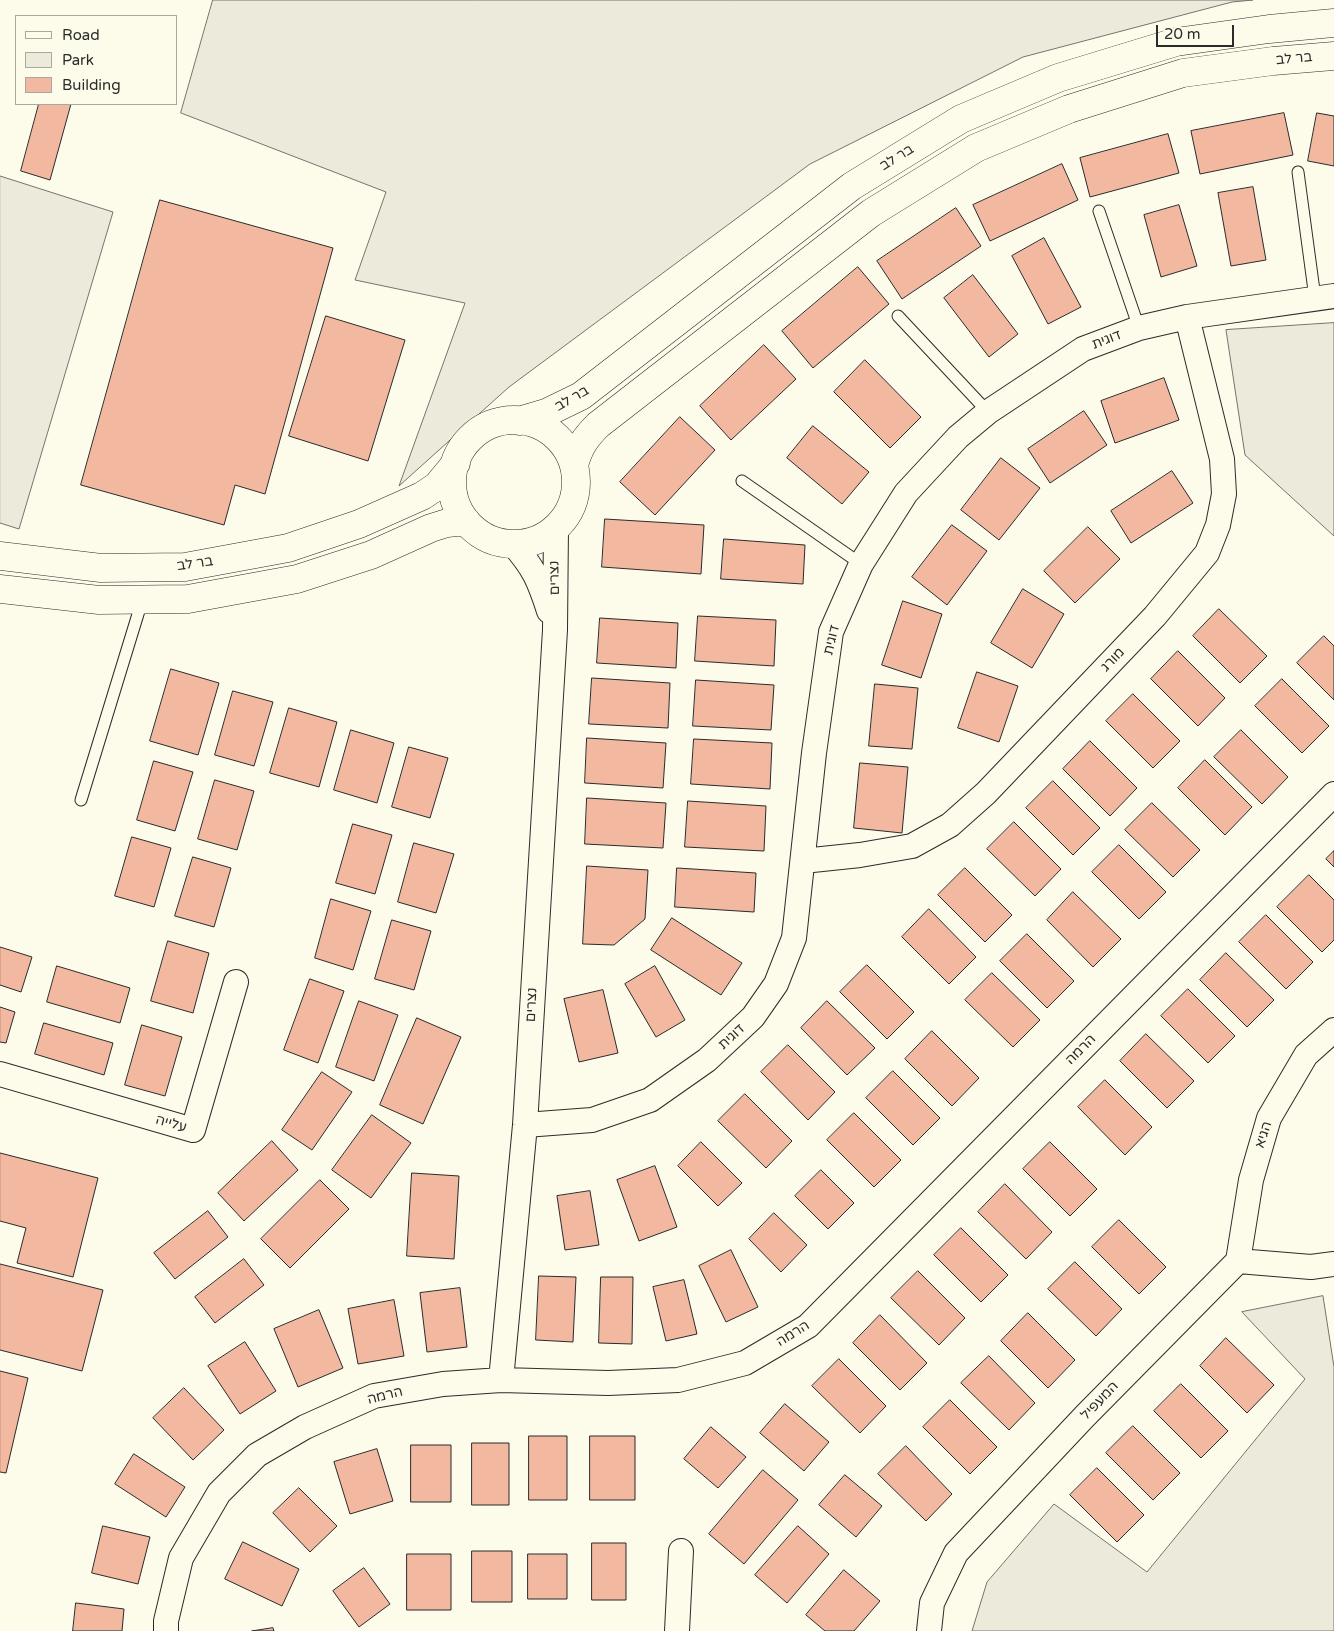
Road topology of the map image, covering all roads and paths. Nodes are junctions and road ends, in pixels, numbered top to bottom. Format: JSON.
{"nodes":[{"id":1,"x":1334,"y":23,"type":"edge"},
{"id":2,"x":1334,"y":56,"type":"edge"},
{"id":3,"x":1298,"y":172,"type":"dead end"},
{"id":4,"x":1099,"y":211,"type":"dead end"},
{"id":5,"x":1325,"y":297,"type":"edge"},
{"id":6,"x":898,"y":316,"type":"dead end"},
{"id":7,"x":1187,"y":317,"type":"junction"},
{"id":8,"x":1139,"y":328,"type":"junction"},
{"id":9,"x":988,"y":412,"type":"junction"},
{"id":10,"x":519,"y":421,"type":"junction"},
{"id":11,"x":456,"y":463,"type":"junction"},
{"id":12,"x":574,"y":465,"type":"junction"},
{"id":13,"x":742,"y":481,"type":"dead end"},
{"id":14,"x":466,"y":521,"type":"junction"},
{"id":15,"x":556,"y":527,"type":"junction"},
{"id":16,"x":512,"y":543,"type":"junction"},
{"id":17,"x":0,"y":556,"type":"edge"},
{"id":18,"x":861,"y":564,"type":"junction"},
{"id":19,"x":0,"y":589,"type":"edge"},
{"id":20,"x":142,"y":600,"type":"junction"},
{"id":21,"x":555,"y":630,"type":"junction"},
{"id":22,"x":1334,"y":794,"type":"edge"},
{"id":23,"x":81,"y":800,"type":"dead end"},
{"id":24,"x":803,"y":861,"type":"junction"},
{"id":25,"x":236,"y":982,"type":"dead end"},
{"id":26,"x":1334,"y":1030,"type":"edge"},
{"id":27,"x":0,"y":1074,"type":"edge"},
{"id":28,"x":525,"y":1125,"type":"junction"},
{"id":29,"x":1238,"y":1261,"type":"junction"},
{"id":30,"x":1334,"y":1264,"type":"edge"},
{"id":31,"x":501,"y":1380,"type":"junction"},
{"id":32,"x":681,"y":1551,"type":"dead end"},
{"id":33,"x":166,"y":1631,"type":"edge"},
{"id":34,"x":677,"y":1631,"type":"edge"},
{"id":35,"x":929,"y":1631,"type":"edge"}],
"edges":[{"from":1,"to":10,"type":"street","name":"בר לב"},
{"from":2,"to":12,"type":"street","name":"בר לב"},
{"from":3,"to":5,"type":"lane"},
{"from":4,"to":8,"type":"lane"},
{"from":5,"to":7,"type":"street","name":"דוגית"},
{"from":6,"to":9,"type":"lane"},
{"from":7,"to":8,"type":"street","name":"דוגית"},
{"from":7,"to":24,"type":"street","name":"מורג"},
{"from":8,"to":9,"type":"street","name":"דוגית"},
{"from":9,"to":18,"type":"street","name":"דוגית"},
{"from":10,"to":11,"type":"street"},
{"from":10,"to":12,"type":"street"},
{"from":11,"to":14,"type":"street"},
{"from":11,"to":17,"type":"street","name":"בר לב"},
{"from":12,"to":15,"type":"street"},
{"from":13,"to":18,"type":"lane"},
{"from":14,"to":16,"type":"street"},
{"from":14,"to":20,"type":"street"},
{"from":15,"to":16,"type":"street"},
{"from":15,"to":21,"type":"street","name":"נצרים"},
{"from":16,"to":21,"type":"street","name":"נצרים"},
{"from":18,"to":24,"type":"street","name":"דוגית"},
{"from":19,"to":20,"type":"street"},
{"from":20,"to":23,"type":"lane"},
{"from":21,"to":28,"type":"street","name":"נצרים"},
{"from":22,"to":31,"type":"street","name":"הרמה"},
{"from":24,"to":28,"type":"street","name":"דוגית"},
{"from":25,"to":27,"type":"street","name":"עלייה"},
{"from":26,"to":29,"type":"street","name":"הגיא"},
{"from":28,"to":31,"type":"street","name":"נצרים"},
{"from":29,"to":30,"type":"street"},
{"from":29,"to":35,"type":"street","name":"המעפיל"},
{"from":31,"to":33,"type":"street","name":"הרמה"},
{"from":32,"to":34,"type":"street"}]}
